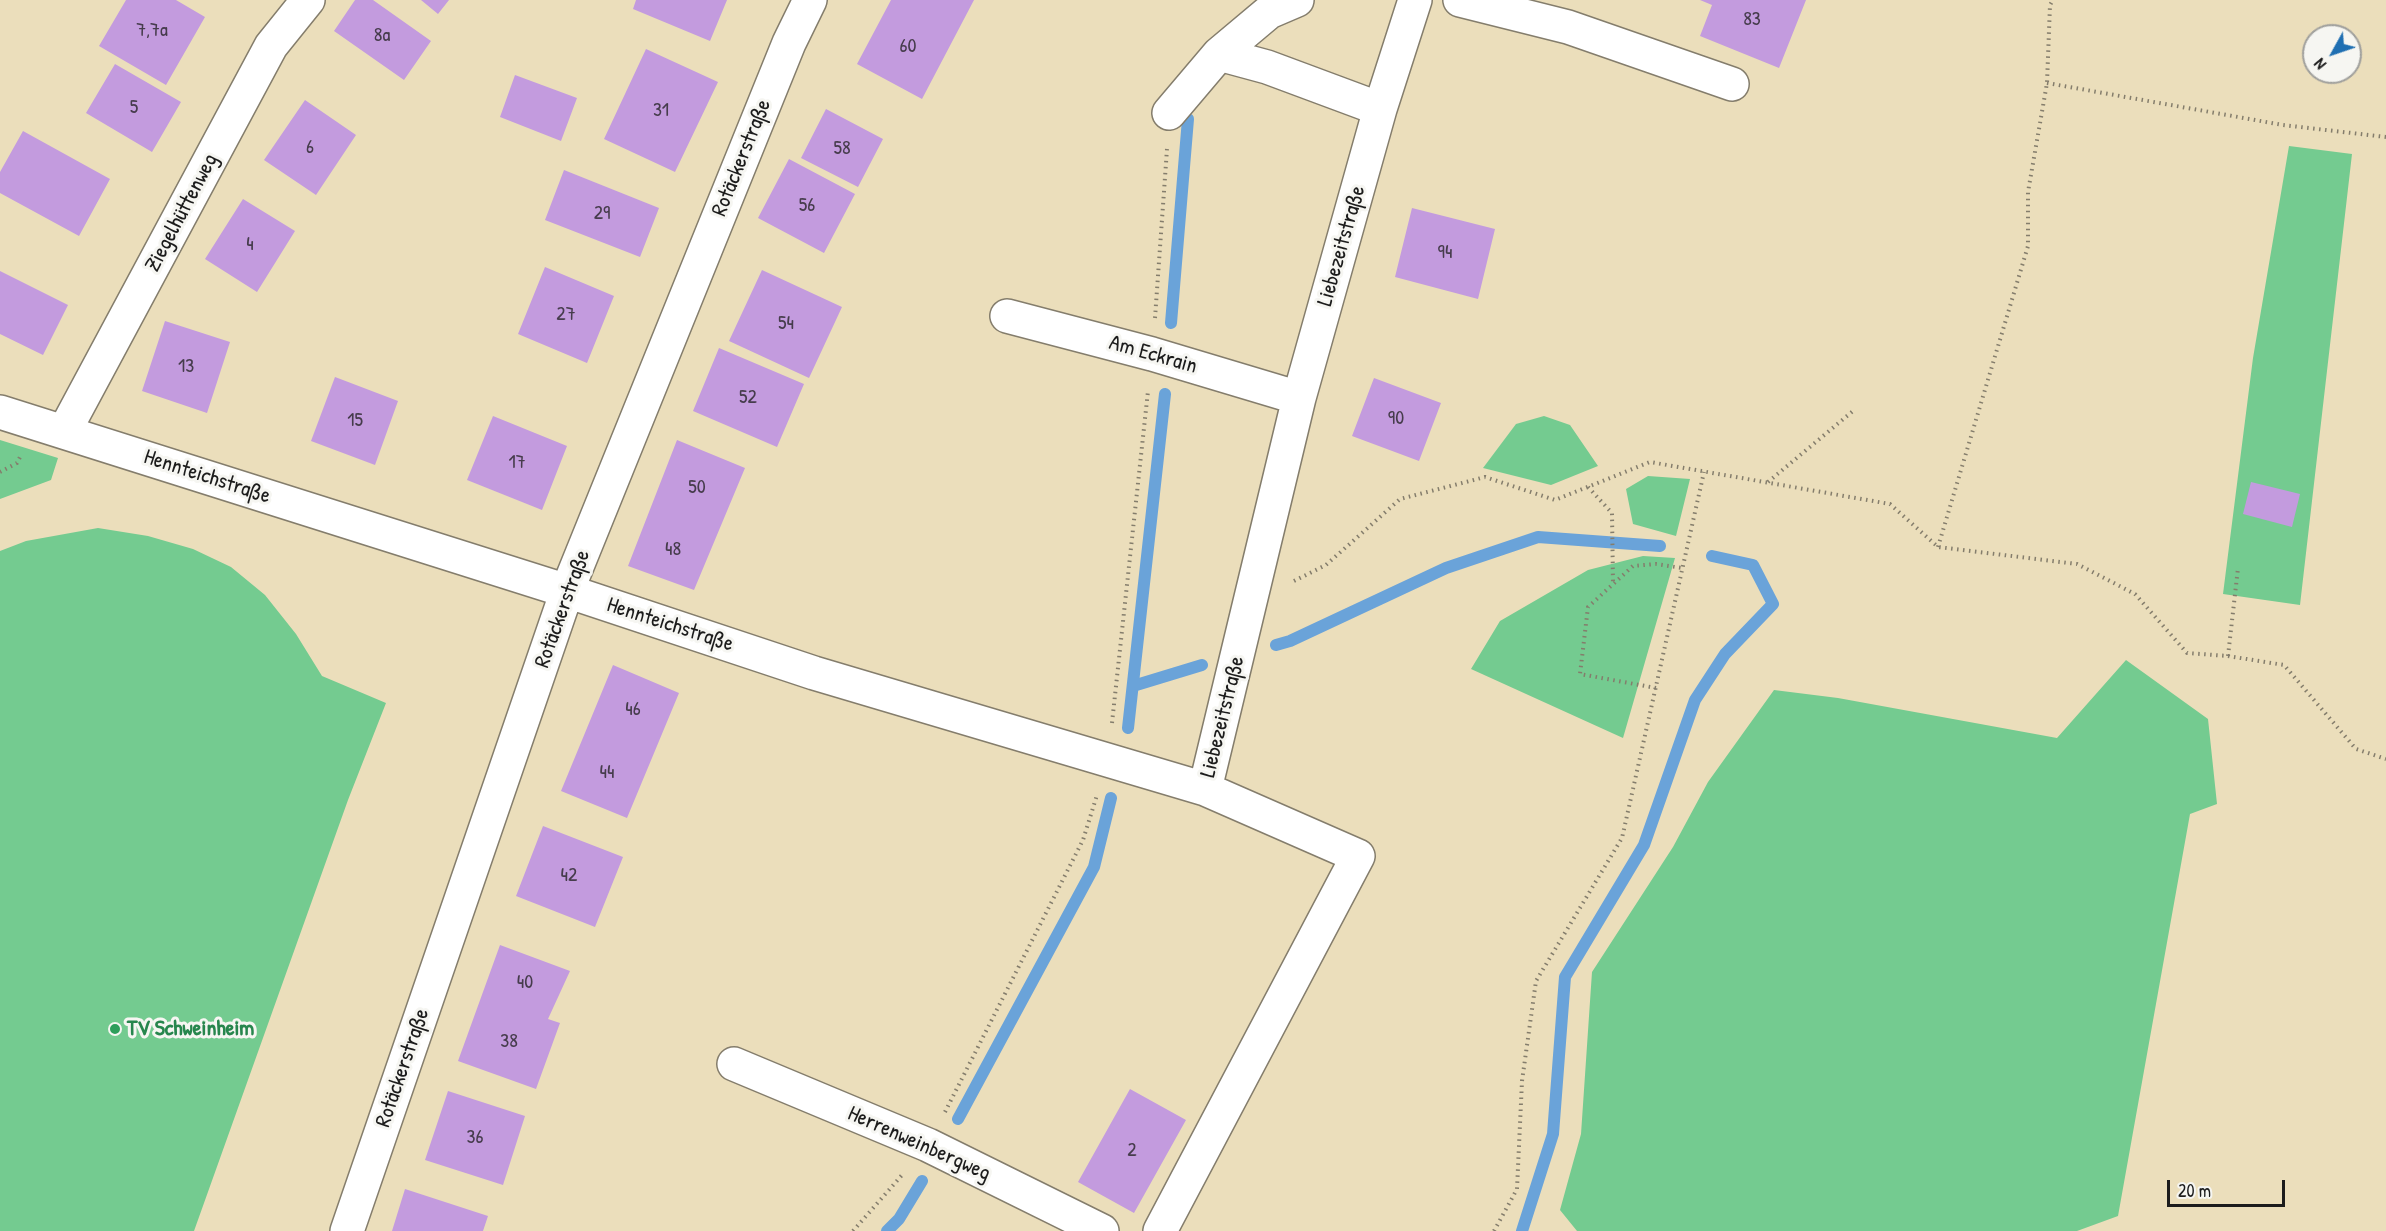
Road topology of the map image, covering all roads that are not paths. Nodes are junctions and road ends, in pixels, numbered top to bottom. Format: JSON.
{"nodes":[{"id":1,"x":308,"y":0,"type":"edge"},
{"id":2,"x":810,"y":0,"type":"edge"},
{"id":3,"x":1297,"y":0,"type":"edge"},
{"id":4,"x":1415,"y":0,"type":"edge"},
{"id":5,"x":1460,"y":0,"type":"edge"},
{"id":6,"x":1219,"y":54,"type":"junction"},
{"id":7,"x":1732,"y":84,"type":"dead end"},
{"id":8,"x":1380,"y":109,"type":"junction"},
{"id":9,"x":1169,"y":113,"type":"road end"},
{"id":10,"x":1007,"y":316,"type":"dead end"},
{"id":11,"x":1299,"y":398,"type":"junction"},
{"id":12,"x":0,"y":412,"type":"edge"},
{"id":13,"x":64,"y":432,"type":"junction"},
{"id":14,"x":567,"y":591,"type":"junction"},
{"id":15,"x":1205,"y":789,"type":"junction"},
{"id":16,"x":734,"y":1064,"type":"dead end"},
{"id":17,"x":347,"y":1231,"type":"edge"},
{"id":18,"x":1101,"y":1231,"type":"edge"},
{"id":19,"x":1160,"y":1231,"type":"edge"}],
"edges":[{"from":1,"to":13,"type":"street","name":"Ziegelhüttenweg"},
{"from":2,"to":14,"type":"street","name":"Rotäckerstraße"},
{"from":3,"to":6,"type":"street"},
{"from":4,"to":8,"type":"street","name":"Liebezeitstraße"},
{"from":5,"to":7,"type":"street"},
{"from":6,"to":8,"type":"street"},
{"from":6,"to":9,"type":"street"},
{"from":8,"to":11,"type":"street","name":"Liebezeitstraße"},
{"from":10,"to":11,"type":"street","name":"Am Eckrain"},
{"from":11,"to":15,"type":"street","name":"Liebezeitstraße"},
{"from":12,"to":13,"type":"street","name":"Hennteichstraße"},
{"from":13,"to":14,"type":"street","name":"Hennteichstraße"},
{"from":14,"to":15,"type":"street","name":"Hennteichstraße"},
{"from":14,"to":17,"type":"street","name":"Rotäckerstraße"},
{"from":15,"to":19,"type":"street","name":"Liebezeitstraße"},
{"from":16,"to":18,"type":"street","name":"Herrenweinbergweg"}]}
